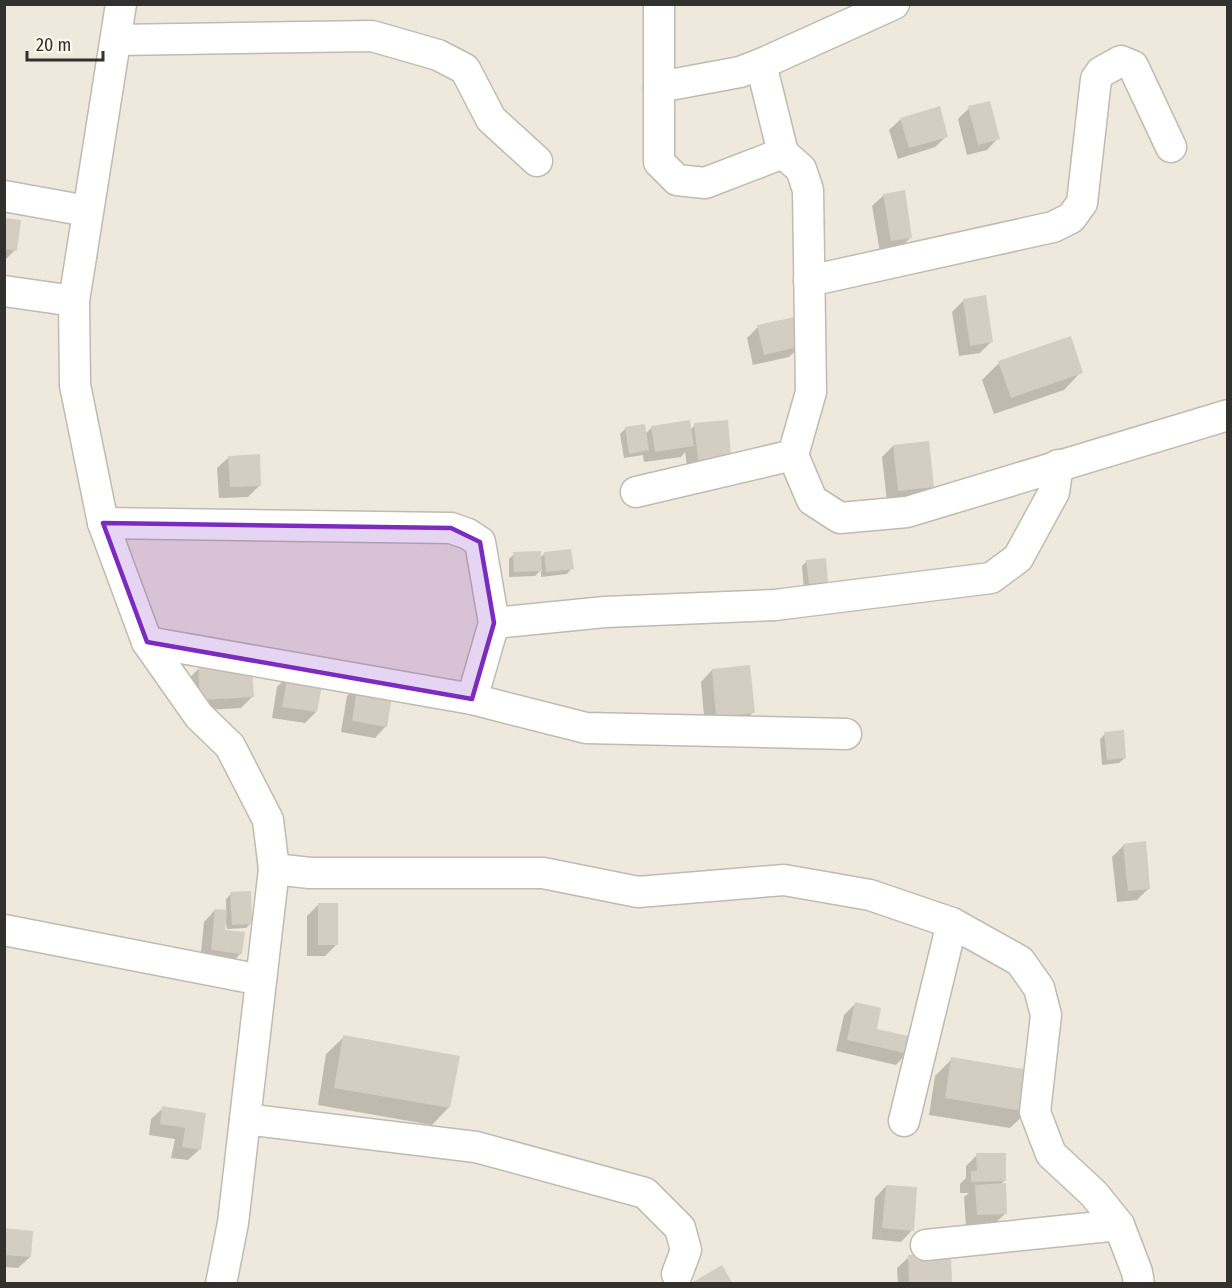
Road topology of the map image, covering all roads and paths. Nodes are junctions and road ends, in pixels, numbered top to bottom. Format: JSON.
{"nodes":[{"id":1,"x":121,"y":4,"type":"edge"},
{"id":2,"x":659,"y":4,"type":"edge"},
{"id":3,"x":894,"y":4,"type":"edge"},
{"id":4,"x":117,"y":40,"type":"junction"},
{"id":5,"x":761,"y":64,"type":"junction"},
{"id":6,"x":659,"y":87,"type":"junction"},
{"id":7,"x":1171,"y":147,"type":"dead end"},
{"id":8,"x":783,"y":153,"type":"junction"},
{"id":9,"x":537,"y":160,"type":"dead end"},
{"id":10,"x":4,"y":196,"type":"edge"},
{"id":11,"x":87,"y":212,"type":"junction"},
{"id":12,"x":809,"y":281,"type":"junction"},
{"id":13,"x":4,"y":291,"type":"edge"},
{"id":14,"x":74,"y":301,"type":"junction"},
{"id":15,"x":1227,"y":415,"type":"edge"},
{"id":16,"x":793,"y":455,"type":"junction"},
{"id":17,"x":1058,"y":465,"type":"junction"},
{"id":18,"x":636,"y":492,"type":"dead end"},
{"id":19,"x":103,"y":523,"type":"junction"},
{"id":20,"x":494,"y":623,"type":"junction"},
{"id":21,"x":147,"y":642,"type":"junction"},
{"id":22,"x":472,"y":699,"type":"junction"},
{"id":23,"x":846,"y":734,"type":"dead end"},
{"id":24,"x":274,"y":869,"type":"junction"},
{"id":25,"x":952,"y":923,"type":"junction"},
{"id":26,"x":4,"y":930,"type":"edge"},
{"id":27,"x":261,"y":980,"type":"junction"},
{"id":28,"x":245,"y":1119,"type":"junction"},
{"id":29,"x":904,"y":1121,"type":"dead end"},
{"id":30,"x":1119,"y":1225,"type":"junction"},
{"id":31,"x":926,"y":1245,"type":"dead end"},
{"id":32,"x":677,"y":1274,"type":"dead end"},
{"id":33,"x":221,"y":1284,"type":"edge"},
{"id":34,"x":1139,"y":1284,"type":"edge"}],
"edges":[{"from":1,"to":4,"type":"street"},
{"from":2,"to":6,"type":"street"},
{"from":3,"to":5,"type":"street"},
{"from":4,"to":9,"type":"street"},
{"from":4,"to":11,"type":"street"},
{"from":5,"to":6,"type":"street"},
{"from":5,"to":8,"type":"street"},
{"from":6,"to":8,"type":"street"},
{"from":7,"to":12,"type":"street"},
{"from":8,"to":12,"type":"street"},
{"from":10,"to":11,"type":"street"},
{"from":11,"to":14,"type":"street"},
{"from":12,"to":16,"type":"street"},
{"from":13,"to":14,"type":"street"},
{"from":14,"to":19,"type":"street"},
{"from":15,"to":17,"type":"street"},
{"from":16,"to":17,"type":"street"},
{"from":16,"to":18,"type":"street"},
{"from":17,"to":20,"type":"street"},
{"from":19,"to":20,"type":"street"},
{"from":19,"to":21,"type":"street"},
{"from":20,"to":22,"type":"street"},
{"from":21,"to":22,"type":"street"},
{"from":21,"to":24,"type":"street"},
{"from":22,"to":23,"type":"street"},
{"from":24,"to":25,"type":"street"},
{"from":24,"to":27,"type":"street"},
{"from":25,"to":29,"type":"street"},
{"from":25,"to":30,"type":"street"},
{"from":26,"to":27,"type":"street"},
{"from":27,"to":28,"type":"street"},
{"from":28,"to":32,"type":"street"},
{"from":28,"to":33,"type":"street"},
{"from":30,"to":31,"type":"street"},
{"from":30,"to":34,"type":"street"}]}
